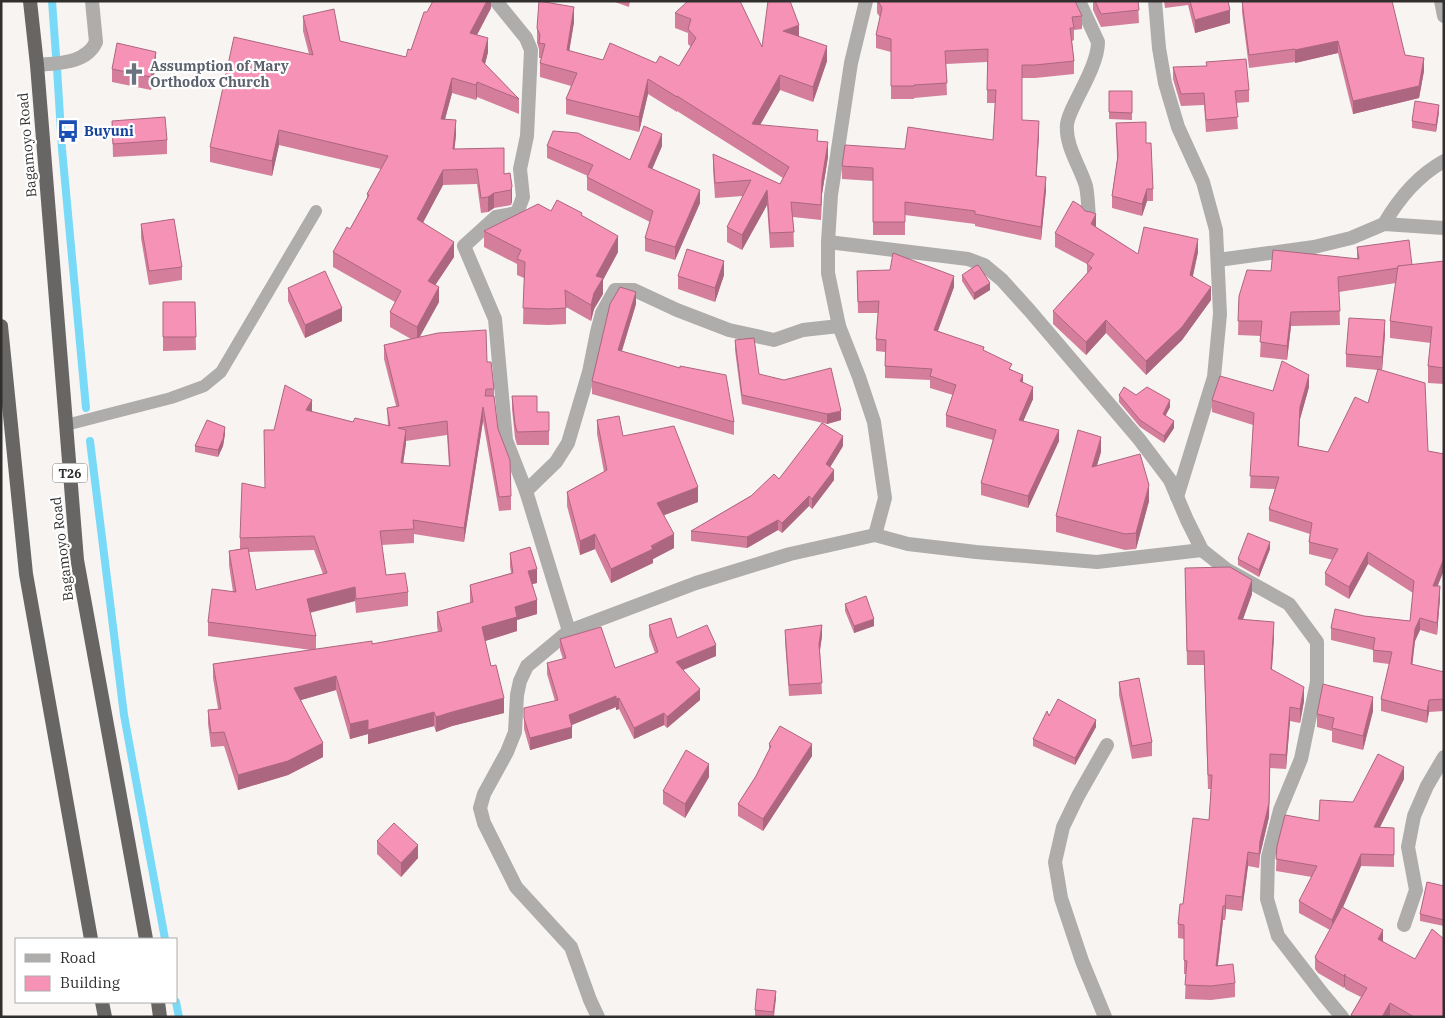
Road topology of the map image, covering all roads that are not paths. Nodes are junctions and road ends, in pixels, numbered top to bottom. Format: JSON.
{"nodes":[{"id":1,"x":30,"y":1,"type":"edge"},
{"id":2,"x":92,"y":1,"type":"edge"},
{"id":3,"x":496,"y":1,"type":"edge"},
{"id":4,"x":866,"y":1,"type":"edge"},
{"id":5,"x":1079,"y":1,"type":"edge"},
{"id":6,"x":1155,"y":1,"type":"edge"},
{"id":7,"x":37,"y":65,"type":"junction"},
{"id":8,"x":1444,"y":160,"type":"edge"},
{"id":9,"x":316,"y":211,"type":"dead end"},
{"id":10,"x":1088,"y":217,"type":"edge"},
{"id":11,"x":1384,"y":224,"type":"junction"},
{"id":12,"x":1444,"y":228,"type":"edge"},
{"id":13,"x":828,"y":242,"type":"junction"},
{"id":14,"x":1218,"y":260,"type":"junction"},
{"id":15,"x":1,"y":326,"type":"edge"},
{"id":16,"x":839,"y":326,"type":"junction"},
{"id":17,"x":66,"y":425,"type":"junction"},
{"id":18,"x":526,"y":491,"type":"junction"},
{"id":19,"x":1177,"y":497,"type":"junction"},
{"id":20,"x":875,"y":535,"type":"junction"},
{"id":21,"x":1202,"y":550,"type":"junction"},
{"id":22,"x":568,"y":631,"type":"junction"},
{"id":23,"x":1107,"y":745,"type":"dead end"},
{"id":24,"x":1444,"y":756,"type":"edge"},
{"id":25,"x":1404,"y":925,"type":"dead end"},
{"id":26,"x":91,"y":938,"type":"edge"},
{"id":27,"x":146,"y":938,"type":"edge"},
{"id":28,"x":102,"y":1003,"type":"edge"},
{"id":29,"x":158,"y":1003,"type":"edge"},
{"id":30,"x":105,"y":1017,"type":"edge"},
{"id":31,"x":160,"y":1017,"type":"edge"},
{"id":32,"x":598,"y":1017,"type":"edge"},
{"id":33,"x":1104,"y":1017,"type":"edge"},
{"id":34,"x":1342,"y":1017,"type":"edge"}],
"edges":[{"from":1,"to":7,"type":"highway","name":"Bagamoyo Road","number":"T26"},
{"from":2,"to":7,"type":"street"},
{"from":3,"to":18,"type":"street"},
{"from":4,"to":13,"type":"street"},
{"from":5,"to":10,"type":"street"},
{"from":6,"to":14,"type":"street"},
{"from":7,"to":17,"type":"highway","name":"Bagamoyo Road","number":"T26"},
{"from":8,"to":11,"type":"street"},
{"from":9,"to":17,"type":"lane"},
{"from":11,"to":12,"type":"street"},
{"from":11,"to":14,"type":"street"},
{"from":13,"to":16,"type":"street"},
{"from":13,"to":19,"type":"street"},
{"from":14,"to":19,"type":"street"},
{"from":15,"to":26,"type":"highway"},
{"from":16,"to":18,"type":"street"},
{"from":16,"to":20,"type":"street"},
{"from":17,"to":27,"type":"highway","name":"Bagamoyo Road","number":"T26"},
{"from":18,"to":22,"type":"street"},
{"from":19,"to":21,"type":"street"},
{"from":20,"to":21,"type":"street"},
{"from":20,"to":22,"type":"street"},
{"from":21,"to":34,"type":"street"},
{"from":22,"to":32,"type":"street"},
{"from":23,"to":33,"type":"street"},
{"from":24,"to":25,"type":"street"},
{"from":28,"to":30,"type":"highway"},
{"from":29,"to":31,"type":"highway"}]}
